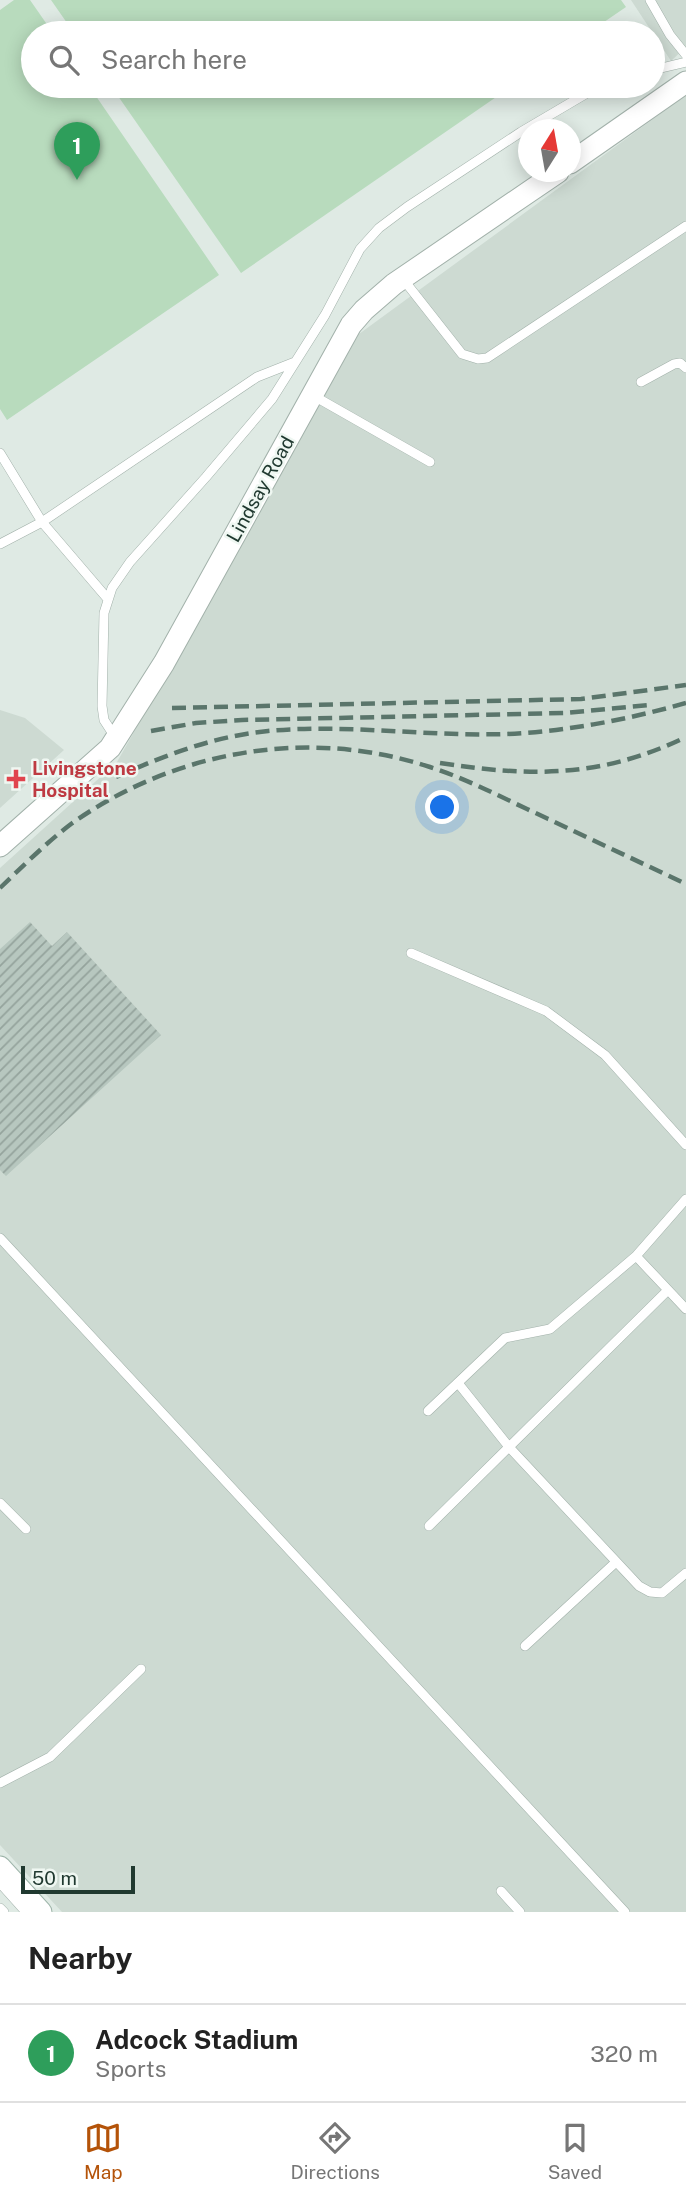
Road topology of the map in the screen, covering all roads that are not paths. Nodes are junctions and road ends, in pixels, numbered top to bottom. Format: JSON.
{"nodes":[{"id":1,"x":650,"y":0,"type":"edge"},
{"id":2,"x":662,"y":21,"type":"edge"},
{"id":3,"x":665,"y":26,"type":"edge"},
{"id":4,"x":686,"y":55,"type":"edge"},
{"id":5,"x":686,"y":62,"type":"edge"},
{"id":6,"x":665,"y":68,"type":"edge"},
{"id":7,"x":686,"y":82,"type":"edge"},
{"id":8,"x":665,"y":97,"type":"edge"},
{"id":9,"x":579,"y":98,"type":"edge"},
{"id":10,"x":663,"y":98,"type":"edge"},
{"id":11,"x":581,"y":155,"type":"edge"},
{"id":12,"x":544,"y":182,"type":"edge"},
{"id":13,"x":686,"y":226,"type":"edge"},
{"id":14,"x":403,"y":279,"type":"junction"},
{"id":15,"x":295,"y":362,"type":"junction"},
{"id":16,"x":686,"y":368,"type":"edge"},
{"id":17,"x":641,"y":382,"type":"dead end"},
{"id":18,"x":312,"y":395,"type":"junction"},
{"id":19,"x":0,"y":453,"type":"edge"},
{"id":20,"x":429,"y":462,"type":"dead end"},
{"id":21,"x":42,"y":522,"type":"junction"},
{"id":22,"x":0,"y":544,"type":"edge"},
{"id":23,"x":107,"y":598,"type":"junction"},
{"id":24,"x":116,"y":739,"type":"junction"},
{"id":25,"x":0,"y":846,"type":"edge"},
{"id":26,"x":411,"y":953,"type":"dead end"},
{"id":27,"x":686,"y":1145,"type":"edge"},
{"id":28,"x":686,"y":1199,"type":"edge"},
{"id":29,"x":0,"y":1238,"type":"edge"},
{"id":30,"x":636,"y":1256,"type":"junction"},
{"id":31,"x":668,"y":1290,"type":"junction"},
{"id":32,"x":686,"y":1309,"type":"edge"},
{"id":33,"x":458,"y":1383,"type":"junction"},
{"id":34,"x":428,"y":1411,"type":"dead end"},
{"id":35,"x":509,"y":1447,"type":"junction"},
{"id":36,"x":0,"y":1503,"type":"edge"},
{"id":37,"x":429,"y":1526,"type":"dead end"},
{"id":38,"x":26,"y":1529,"type":"dead end"},
{"id":39,"x":616,"y":1562,"type":"junction"},
{"id":40,"x":686,"y":1573,"type":"edge"},
{"id":41,"x":526,"y":1646,"type":"dead end"},
{"id":42,"x":141,"y":1669,"type":"dead end"},
{"id":43,"x":0,"y":1783,"type":"edge"},
{"id":44,"x":0,"y":1867,"type":"edge"},
{"id":45,"x":0,"y":1883,"type":"edge"},
{"id":46,"x":501,"y":1891,"type":"dead end"},
{"id":47,"x":26,"y":1912,"type":"edge"},
{"id":48,"x":41,"y":1912,"type":"edge"},
{"id":49,"x":520,"y":1912,"type":"edge"},
{"id":50,"x":625,"y":1912,"type":"edge"}],
"edges":[{"from":1,"to":2,"type":"lane"},
{"from":3,"to":4,"type":"lane"},
{"from":5,"to":6,"type":"lane"},
{"from":7,"to":8,"type":"street"},
{"from":9,"to":15,"type":"lane"},
{"from":10,"to":11,"type":"street"},
{"from":12,"to":14,"type":"street","name":"Lindsay Road"},
{"from":13,"to":14,"type":"lane"},
{"from":14,"to":18,"type":"street","name":"Lindsay Road"},
{"from":15,"to":21,"type":"lane"},
{"from":15,"to":23,"type":"lane"},
{"from":16,"to":17,"type":"lane"},
{"from":18,"to":20,"type":"lane"},
{"from":18,"to":24,"type":"street","name":"Lindsay Road"},
{"from":19,"to":21,"type":"lane"},
{"from":21,"to":22,"type":"lane"},
{"from":21,"to":23,"type":"lane"},
{"from":23,"to":24,"type":"lane"},
{"from":24,"to":25,"type":"street","name":"Lindsay Road"},
{"from":26,"to":27,"type":"lane"},
{"from":28,"to":30,"type":"lane"},
{"from":29,"to":50,"type":"lane"},
{"from":30,"to":31,"type":"lane"},
{"from":30,"to":33,"type":"lane"},
{"from":31,"to":32,"type":"lane"},
{"from":31,"to":35,"type":"lane"},
{"from":33,"to":34,"type":"lane"},
{"from":33,"to":35,"type":"lane"},
{"from":35,"to":37,"type":"lane"},
{"from":35,"to":39,"type":"lane"},
{"from":36,"to":38,"type":"lane"},
{"from":39,"to":40,"type":"lane"},
{"from":39,"to":41,"type":"lane"},
{"from":42,"to":43,"type":"lane"},
{"from":44,"to":48,"type":"street"},
{"from":45,"to":47,"type":"lane"},
{"from":46,"to":49,"type":"lane"}]}
